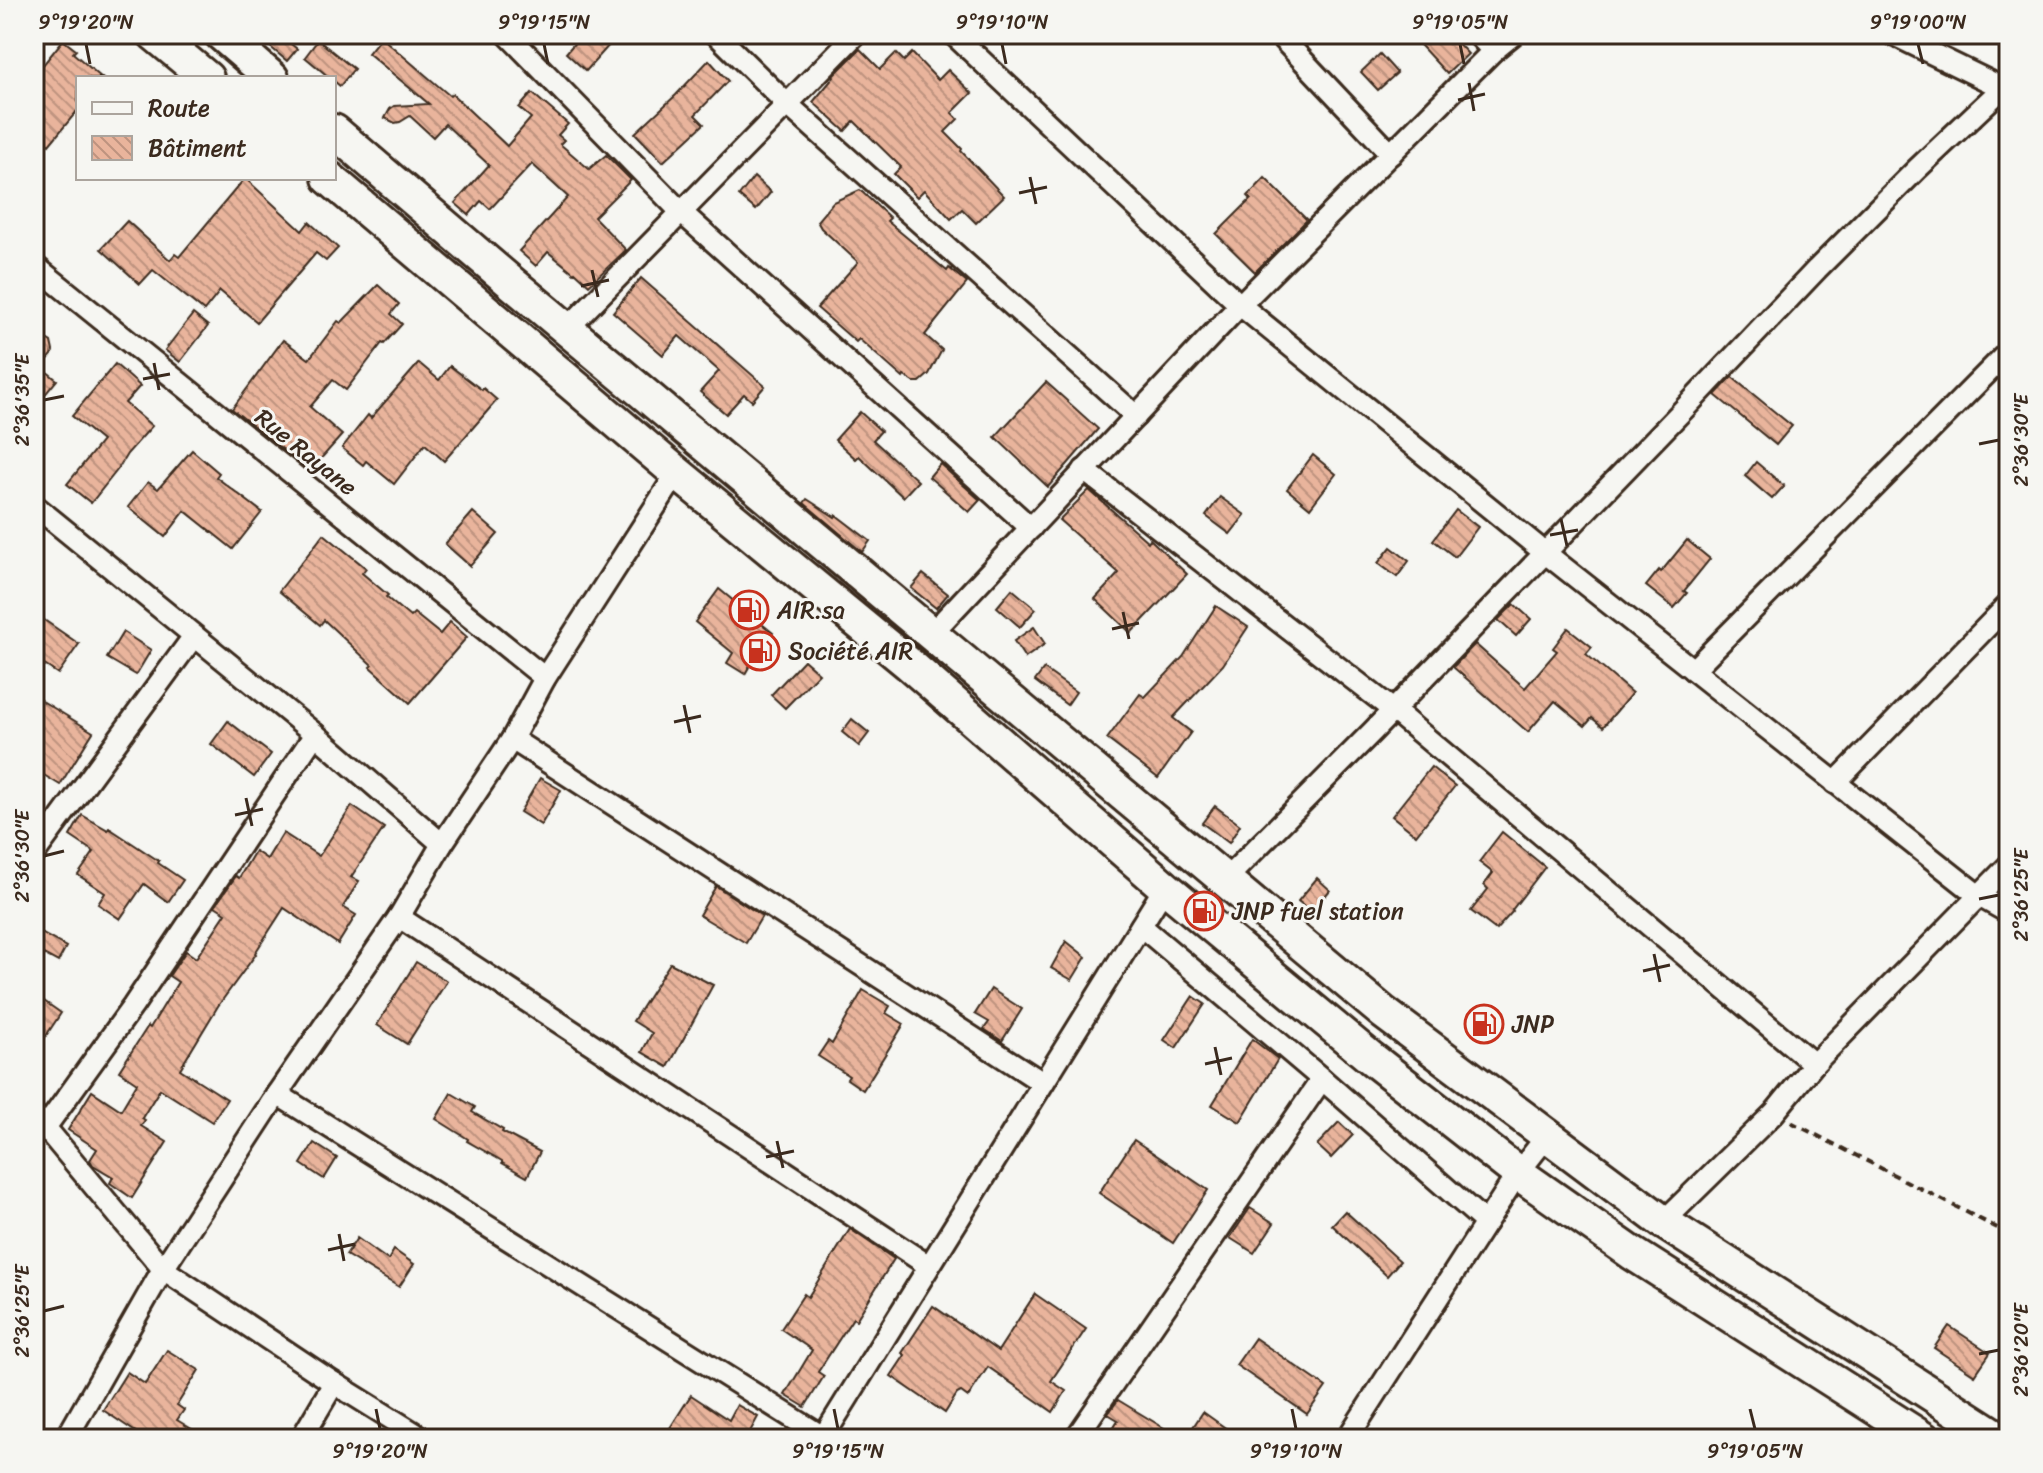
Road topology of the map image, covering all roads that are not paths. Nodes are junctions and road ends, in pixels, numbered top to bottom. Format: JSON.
{"nodes":[{"id":1,"x":154,"y":34,"type":"edge"},
{"id":2,"x":221,"y":34,"type":"edge"},
{"id":3,"x":507,"y":34,"type":"edge"},
{"id":4,"x":716,"y":34,"type":"edge"},
{"id":5,"x":856,"y":34,"type":"edge"},
{"id":6,"x":953,"y":34,"type":"edge"},
{"id":7,"x":1278,"y":34,"type":"edge"},
{"id":8,"x":1477,"y":34,"type":"edge"},
{"id":9,"x":1514,"y":34,"type":"edge"},
{"id":10,"x":1892,"y":34,"type":"edge"},
{"id":11,"x":1493,"y":51,"type":"junction"},
{"id":12,"x":205,"y":76,"type":"edge"},
{"id":13,"x":270,"y":76,"type":"edge"},
{"id":14,"x":2007,"y":87,"type":"edge"},
{"id":15,"x":787,"y":104,"type":"junction"},
{"id":16,"x":336,"y":133,"type":"edge"},
{"id":17,"x":1391,"y":154,"type":"junction"},
{"id":18,"x":331,"y":180,"type":"edge"},
{"id":19,"x":681,"y":212,"type":"junction"},
{"id":20,"x":34,"y":265,"type":"edge"},
{"id":21,"x":1240,"y":305,"type":"junction"},
{"id":22,"x":567,"y":329,"type":"junction"},
{"id":23,"x":2009,"y":351,"type":"edge"},
{"id":24,"x":1136,"y":416,"type":"junction"},
{"id":25,"x":1084,"y":470,"type":"junction"},
{"id":26,"x":677,"y":473,"type":"junction"},
{"id":27,"x":34,"y":505,"type":"edge"},
{"id":28,"x":1031,"y":528,"type":"junction"},
{"id":29,"x":1544,"y":552,"type":"junction"},
{"id":30,"x":2009,"y":604,"type":"edge"},
{"id":31,"x":931,"y":634,"type":"junction"},
{"id":32,"x":194,"y":636,"type":"junction"},
{"id":33,"x":1693,"y":670,"type":"junction"},
{"id":34,"x":545,"y":678,"type":"junction"},
{"id":35,"x":1393,"y":710,"type":"junction"},
{"id":36,"x":315,"y":734,"type":"junction"},
{"id":37,"x":512,"y":739,"type":"junction"},
{"id":38,"x":1835,"y":783,"type":"junction"},
{"id":39,"x":442,"y":844,"type":"junction"},
{"id":40,"x":34,"y":854,"type":"edge"},
{"id":41,"x":2009,"y":865,"type":"edge"},
{"id":42,"x":1225,"y":880,"type":"junction"},
{"id":43,"x":1165,"y":887,"type":"junction"},
{"id":44,"x":1979,"y":896,"type":"junction"},
{"id":45,"x":2009,"y":913,"type":"edge"},
{"id":46,"x":399,"y":917,"type":"junction"},
{"id":47,"x":1141,"y":926,"type":"junction"},
{"id":48,"x":1814,"y":1064,"type":"junction"},
{"id":49,"x":1322,"y":1079,"type":"junction"},
{"id":50,"x":1043,"y":1083,"type":"junction"},
{"id":51,"x":277,"y":1094,"type":"junction"},
{"id":52,"x":40,"y":1121,"type":"edge"},
{"id":53,"x":1547,"y":1136,"type":"junction"},
{"id":54,"x":1518,"y":1173,"type":"junction"},
{"id":55,"x":1663,"y":1222,"type":"junction"},
{"id":56,"x":1486,"y":1223,"type":"junction"},
{"id":57,"x":929,"y":1266,"type":"junction"},
{"id":58,"x":163,"y":1269,"type":"junction"},
{"id":59,"x":334,"y":1383,"type":"junction"},
{"id":60,"x":823,"y":1438,"type":"edge"},
{"id":61,"x":66,"y":1439,"type":"edge"},
{"id":62,"x":301,"y":1439,"type":"edge"},
{"id":63,"x":424,"y":1439,"type":"edge"},
{"id":64,"x":1075,"y":1439,"type":"edge"},
{"id":65,"x":1347,"y":1439,"type":"edge"},
{"id":66,"x":1924,"y":1439,"type":"edge"},
{"id":67,"x":2001,"y":1439,"type":"edge"}],
"edges":[{"from":1,"to":12,"type":"main road"},
{"from":2,"to":13,"type":"main road"},
{"from":3,"to":19,"type":"street"},
{"from":4,"to":15,"type":"street"},
{"from":5,"to":15,"type":"street"},
{"from":6,"to":21,"type":"street"},
{"from":7,"to":17,"type":"street"},
{"from":8,"to":11,"type":"street"},
{"from":9,"to":11,"type":"street"},
{"from":10,"to":14,"type":"street"},
{"from":11,"to":17,"type":"street"},
{"from":14,"to":29,"type":"street"},
{"from":15,"to":19,"type":"street"},
{"from":15,"to":24,"type":"street"},
{"from":16,"to":22,"type":"main road"},
{"from":17,"to":21,"type":"street"},
{"from":18,"to":26,"type":"main road"},
{"from":19,"to":22,"type":"street"},
{"from":19,"to":28,"type":"street"},
{"from":20,"to":34,"type":"street","name":"Rue Rayane"},
{"from":21,"to":24,"type":"street"},
{"from":21,"to":29,"type":"street"},
{"from":22,"to":31,"type":"main road"},
{"from":23,"to":33,"type":"street"},
{"from":24,"to":25,"type":"street"},
{"from":25,"to":28,"type":"street"},
{"from":25,"to":35,"type":"street"},
{"from":26,"to":34,"type":"street"},
{"from":26,"to":43,"type":"main road"},
{"from":27,"to":32,"type":"street"},
{"from":28,"to":31,"type":"street"},
{"from":29,"to":33,"type":"street"},
{"from":29,"to":35,"type":"street"},
{"from":30,"to":38,"type":"street"},
{"from":31,"to":42,"type":"main road"},
{"from":32,"to":36,"type":"street"},
{"from":32,"to":40,"type":"street"},
{"from":33,"to":38,"type":"street"},
{"from":34,"to":37,"type":"street"},
{"from":35,"to":42,"type":"street"},
{"from":35,"to":48,"type":"street"},
{"from":36,"to":39,"type":"street"},
{"from":36,"to":52,"type":"street"},
{"from":37,"to":39,"type":"street"},
{"from":37,"to":50,"type":"street"},
{"from":38,"to":44,"type":"street"},
{"from":39,"to":46,"type":"street"},
{"from":41,"to":44,"type":"street"},
{"from":42,"to":53,"type":"main road"},
{"from":43,"to":47,"type":"street"},
{"from":43,"to":54,"type":"main road"},
{"from":44,"to":45,"type":"street"},
{"from":44,"to":48,"type":"street"},
{"from":46,"to":51,"type":"street"},
{"from":46,"to":57,"type":"street"},
{"from":47,"to":49,"type":"street"},
{"from":47,"to":50,"type":"street"},
{"from":48,"to":55,"type":"street"},
{"from":49,"to":56,"type":"street"},
{"from":49,"to":64,"type":"street"},
{"from":50,"to":57,"type":"street"},
{"from":51,"to":58,"type":"street"},
{"from":51,"to":60,"type":"street"},
{"from":52,"to":58,"type":"street"},
{"from":53,"to":54,"type":"street"},
{"from":53,"to":55,"type":"main road"},
{"from":54,"to":56,"type":"street"},
{"from":54,"to":66,"type":"main road"},
{"from":55,"to":67,"type":"main road"},
{"from":56,"to":65,"type":"street"},
{"from":57,"to":60,"type":"street"},
{"from":58,"to":59,"type":"street"},
{"from":58,"to":61,"type":"street"},
{"from":59,"to":62,"type":"street"},
{"from":59,"to":63,"type":"street"}]}
